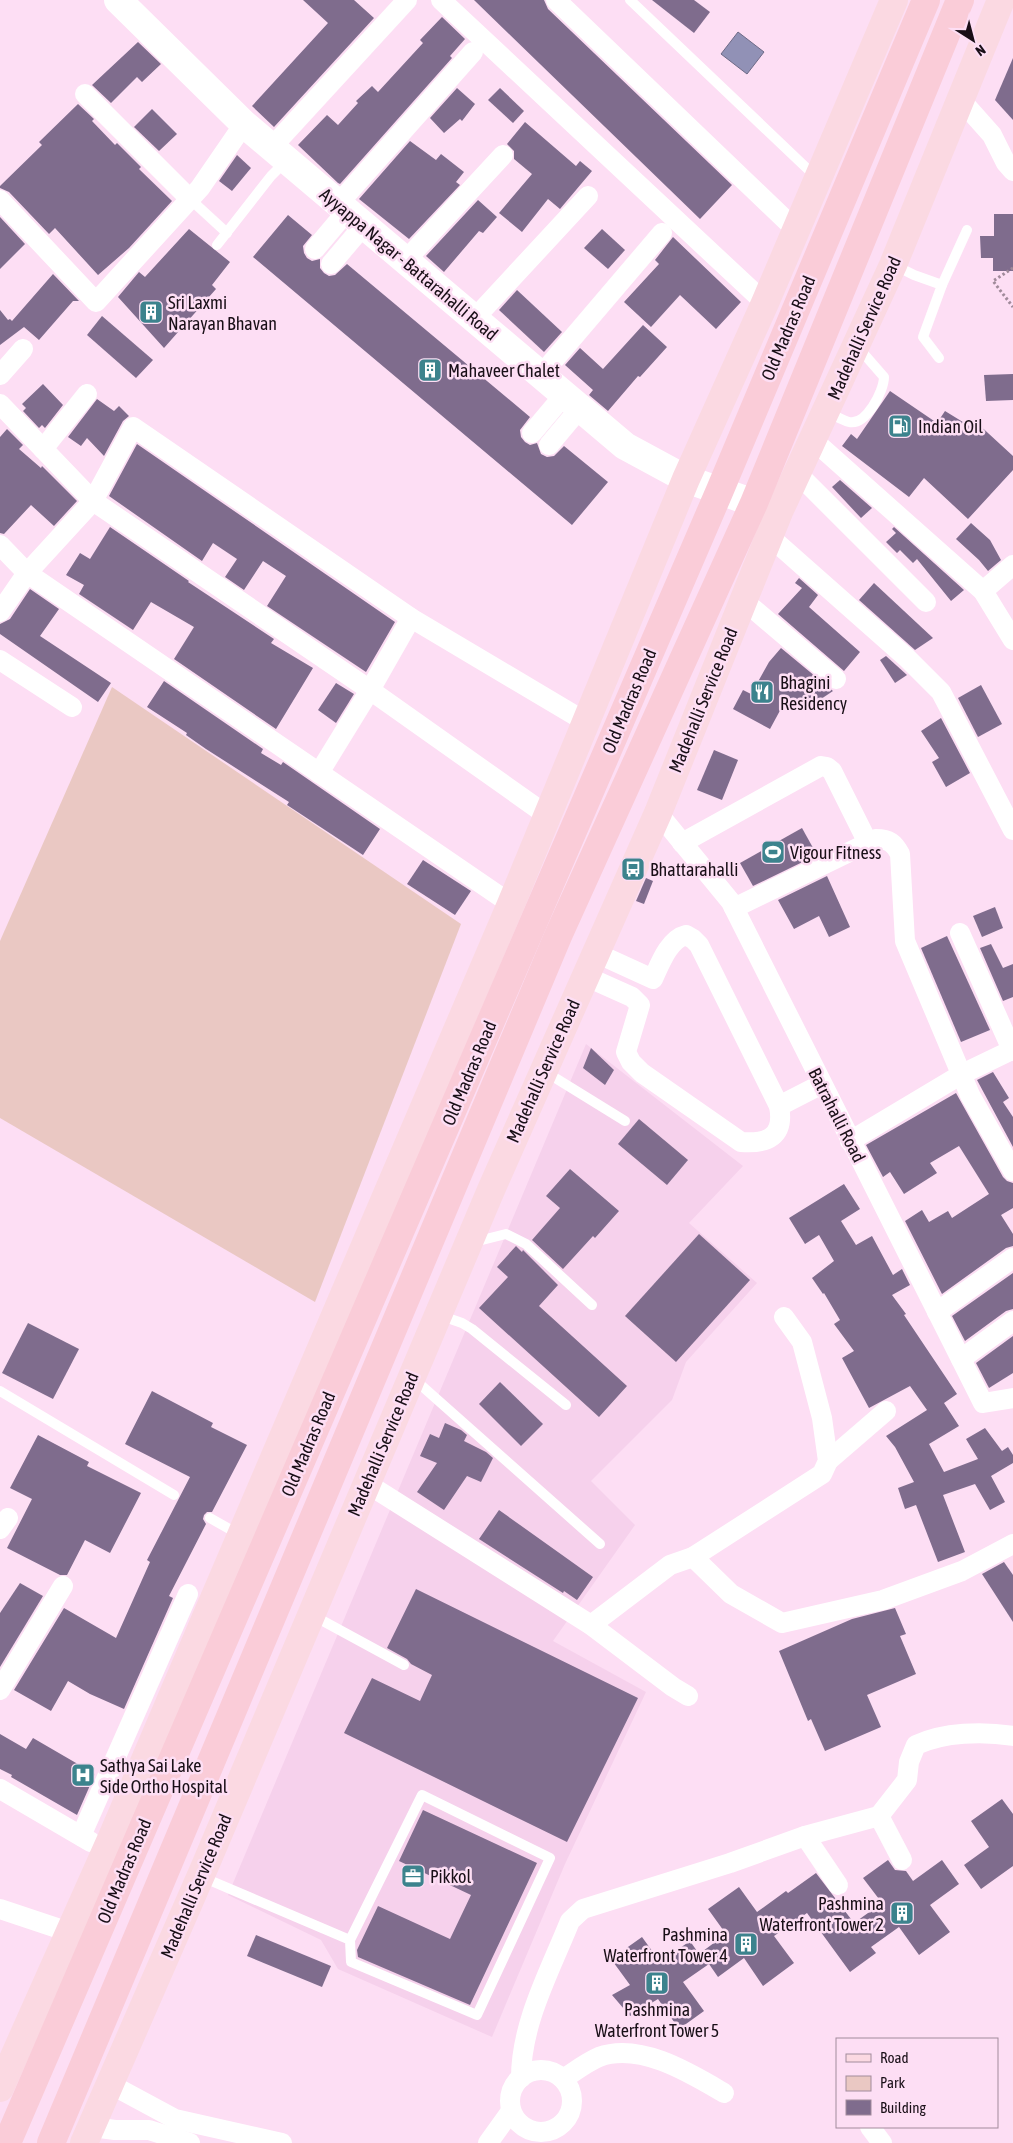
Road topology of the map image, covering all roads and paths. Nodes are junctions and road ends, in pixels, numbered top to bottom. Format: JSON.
{"nodes":[{"id":1,"x":118,"y":0,"type":"edge"},
{"id":2,"x":407,"y":0,"type":"edge"},
{"id":3,"x":441,"y":0,"type":"edge"},
{"id":4,"x":556,"y":0,"type":"edge"},
{"id":5,"x":630,"y":0,"type":"edge"},
{"id":6,"x":894,"y":0,"type":"edge"},
{"id":7,"x":926,"y":0,"type":"edge"},
{"id":8,"x":960,"y":0,"type":"edge"},
{"id":9,"x":1001,"y":0,"type":"edge"},
{"id":10,"x":472,"y":52,"type":"dead end"},
{"id":11,"x":85,"y":94,"type":"dead end"},
{"id":12,"x":960,"y":99,"type":"junction"},
{"id":13,"x":244,"y":124,"type":"junction"},
{"id":14,"x":279,"y":154,"type":"junction"},
{"id":15,"x":503,"y":155,"type":"dead end"},
{"id":16,"x":1013,"y":171,"type":"edge"},
{"id":17,"x":817,"y":178,"type":"junction"},
{"id":18,"x":588,"y":196,"type":"dead end"},
{"id":19,"x":190,"y":199,"type":"junction"},
{"id":20,"x":0,"y":200,"type":"edge"},
{"id":21,"x":349,"y":213,"type":"junction"},
{"id":22,"x":795,"y":230,"type":"junction"},
{"id":23,"x":967,"y":230,"type":"dead end"},
{"id":24,"x":227,"y":233,"type":"junction"},
{"id":25,"x":662,"y":233,"type":"dead end"},
{"id":26,"x":218,"y":245,"type":"dead end"},
{"id":27,"x":315,"y":249,"type":"dead end"},
{"id":28,"x":405,"y":260,"type":"junction"},
{"id":29,"x":331,"y":264,"type":"dead end"},
{"id":30,"x":893,"y":265,"type":"junction"},
{"id":31,"x":1013,"y":268,"type":"edge"},
{"id":32,"x":942,"y":285,"type":"junction"},
{"id":33,"x":765,"y":303,"type":"junction"},
{"id":34,"x":1013,"y":306,"type":"edge"},
{"id":35,"x":474,"y":319,"type":"junction"},
{"id":36,"x":857,"y":345,"type":"junction"},
{"id":37,"x":23,"y":349,"type":"dead end"},
{"id":38,"x":938,"y":358,"type":"dead end"},
{"id":39,"x":0,"y":375,"type":"edge"},
{"id":40,"x":541,"y":375,"type":"junction"},
{"id":41,"x":87,"y":394,"type":"dead end"},
{"id":42,"x":572,"y":401,"type":"junction"},
{"id":43,"x":0,"y":404,"type":"edge"},
{"id":44,"x":827,"y":411,"type":"junction"},
{"id":45,"x":532,"y":433,"type":"dead end"},
{"id":46,"x":813,"y":440,"type":"junction"},
{"id":47,"x":549,"y":444,"type":"dead end"},
{"id":48,"x":43,"y":448,"type":"junction"},
{"id":49,"x":796,"y":472,"type":"junction"},
{"id":50,"x":686,"y":479,"type":"junction"},
{"id":51,"x":720,"y":490,"type":"junction"},
{"id":52,"x":93,"y":501,"type":"junction"},
{"id":53,"x":754,"y":503,"type":"junction"},
{"id":54,"x":769,"y":536,"type":"junction"},
{"id":55,"x":0,"y":546,"type":"edge"},
{"id":56,"x":1013,"y":564,"type":"edge"},
{"id":57,"x":27,"y":573,"type":"junction"},
{"id":58,"x":983,"y":591,"type":"junction"},
{"id":59,"x":743,"y":600,"type":"junction"},
{"id":60,"x":926,"y":602,"type":"dead end"},
{"id":61,"x":0,"y":612,"type":"edge"},
{"id":62,"x":411,"y":618,"type":"junction"},
{"id":63,"x":1013,"y":640,"type":"edge"},
{"id":64,"x":0,"y":660,"type":"edge"},
{"id":65,"x":836,"y":680,"type":"dead end"},
{"id":66,"x":370,"y":690,"type":"junction"},
{"id":67,"x":72,"y":707,"type":"dead end"},
{"id":68,"x":586,"y":722,"type":"junction"},
{"id":69,"x":319,"y":773,"type":"junction"},
{"id":70,"x":658,"y":813,"type":"junction"},
{"id":71,"x":548,"y":816,"type":"junction"},
{"id":72,"x":1013,"y":830,"type":"edge"},
{"id":73,"x":682,"y":843,"type":"junction"},
{"id":74,"x":868,"y":843,"type":"junction"},
{"id":75,"x":511,"y":904,"type":"junction"},
{"id":76,"x":734,"y":908,"type":"junction"},
{"id":77,"x":960,"y":934,"type":"dead end"},
{"id":78,"x":590,"y":964,"type":"junction"},
{"id":79,"x":653,"y":979,"type":"junction"},
{"id":80,"x":640,"y":1005,"type":"junction"},
{"id":81,"x":1013,"y":1051,"type":"edge"},
{"id":82,"x":543,"y":1071,"type":"junction"},
{"id":83,"x":962,"y":1074,"type":"junction"},
{"id":84,"x":822,"y":1084,"type":"junction"},
{"id":85,"x":779,"y":1106,"type":"junction"},
{"id":86,"x":625,"y":1121,"type":"dead end"},
{"id":87,"x":850,"y":1141,"type":"junction"},
{"id":88,"x":1013,"y":1171,"type":"edge"},
{"id":89,"x":468,"y":1243,"type":"junction"},
{"id":90,"x":1013,"y":1258,"type":"edge"},
{"id":91,"x":592,"y":1305,"type":"dead end"},
{"id":92,"x":937,"y":1312,"type":"junction"},
{"id":93,"x":438,"y":1315,"type":"junction"},
{"id":94,"x":784,"y":1317,"type":"dead end"},
{"id":95,"x":1013,"y":1321,"type":"edge"},
{"id":96,"x":961,"y":1358,"type":"junction"},
{"id":97,"x":411,"y":1377,"type":"junction"},
{"id":98,"x":0,"y":1390,"type":"edge"},
{"id":99,"x":1012,"y":1402,"type":"edge"},
{"id":100,"x":566,"y":1404,"type":"dead end"},
{"id":101,"x":886,"y":1411,"type":"dead end"},
{"id":102,"x":828,"y":1461,"type":"junction"},
{"id":103,"x":366,"y":1483,"type":"junction"},
{"id":104,"x":174,"y":1495,"type":"dead end"},
{"id":105,"x":210,"y":1518,"type":"dead end"},
{"id":106,"x":241,"y":1535,"type":"junction"},
{"id":107,"x":600,"y":1544,"type":"dead end"},
{"id":108,"x":1013,"y":1544,"type":"edge"},
{"id":109,"x":693,"y":1556,"type":"junction"},
{"id":110,"x":63,"y":1586,"type":"dead end"},
{"id":111,"x":188,"y":1594,"type":"dead end"},
{"id":112,"x":311,"y":1615,"type":"junction"},
{"id":113,"x":591,"y":1625,"type":"junction"},
{"id":114,"x":404,"y":1665,"type":"dead end"},
{"id":115,"x":0,"y":1690,"type":"edge"},
{"id":116,"x":688,"y":1696,"type":"dead end"},
{"id":117,"x":1013,"y":1736,"type":"edge"},
{"id":118,"x":0,"y":1789,"type":"edge"},
{"id":119,"x":879,"y":1816,"type":"junction"},
{"id":120,"x":81,"y":1836,"type":"junction"},
{"id":121,"x":805,"y":1836,"type":"junction"},
{"id":122,"x":106,"y":1850,"type":"junction"},
{"id":123,"x":902,"y":1860,"type":"dead end"},
{"id":124,"x":200,"y":1876,"type":"junction"},
{"id":125,"x":838,"y":1885,"type":"dead end"},
{"id":126,"x":0,"y":1909,"type":"edge"},
{"id":127,"x":69,"y":1932,"type":"junction"},
{"id":128,"x":350,"y":1940,"type":"junction"},
{"id":129,"x":521,"y":2078,"type":"junction"},
{"id":130,"x":563,"y":2079,"type":"junction"},
{"id":131,"x":110,"y":2084,"type":"junction"},
{"id":132,"x":0,"y":2088,"type":"edge"},
{"id":133,"x":724,"y":2093,"type":"dead end"},
{"id":134,"x":10,"y":2110,"type":"edge"},
{"id":135,"x":511,"y":2111,"type":"junction"},
{"id":136,"x":871,"y":2128,"type":"edge"},
{"id":137,"x":88,"y":2135,"type":"edge"},
{"id":138,"x":538,"y":2138,"type":"edge"},
{"id":139,"x":7,"y":2143,"type":"edge"},
{"id":140,"x":50,"y":2143,"type":"edge"},
{"id":141,"x":190,"y":2143,"type":"edge"},
{"id":142,"x":282,"y":2143,"type":"edge"},
{"id":143,"x":488,"y":2143,"type":"edge"},
{"id":144,"x":882,"y":2143,"type":"edge"}],
"edges":[{"from":1,"to":13,"type":"main road","name":"Ayyappa Nagar - Battarahalli Road"},
{"from":2,"to":14,"type":"street"},
{"from":3,"to":33,"type":"street"},
{"from":4,"to":22,"type":"street"},
{"from":5,"to":17,"type":"lane"},
{"from":6,"to":17,"type":"main road"},
{"from":7,"to":51,"type":"highway","name":"Old Madras Road"},
{"from":8,"to":53,"type":"highway","name":"Old Madras Road"},
{"from":9,"to":12,"type":"main road","name":"Madehalli Service Road"},
{"from":10,"to":21,"type":"street"},
{"from":11,"to":19,"type":"street"},
{"from":12,"to":16,"type":"street"},
{"from":12,"to":30,"type":"main road","name":"Madehalli Service Road"},
{"from":13,"to":14,"type":"main road","name":"Ayyappa Nagar - Battarahalli Road"},
{"from":13,"to":19,"type":"street"},
{"from":14,"to":21,"type":"main road","name":"Ayyappa Nagar - Battarahalli Road"},
{"from":14,"to":24,"type":"lane"},
{"from":15,"to":28,"type":"street"},
{"from":17,"to":22,"type":"main road"},
{"from":18,"to":35,"type":"street"},
{"from":19,"to":20,"type":"street"},
{"from":19,"to":24,"type":"lane"},
{"from":21,"to":27,"type":"street"},
{"from":21,"to":28,"type":"main road","name":"Ayyappa Nagar - Battarahalli Road"},
{"from":21,"to":29,"type":"street"},
{"from":22,"to":33,"type":"main road"},
{"from":23,"to":32,"type":"lane"},
{"from":24,"to":26,"type":"lane"},
{"from":25,"to":40,"type":"street"},
{"from":28,"to":35,"type":"main road","name":"Ayyappa Nagar - Battarahalli Road"},
{"from":30,"to":32,"type":"lane"},
{"from":30,"to":36,"type":"main road","name":"Madehalli Service Road"},
{"from":31,"to":34,"type":"path"},
{"from":32,"to":38,"type":"lane"},
{"from":33,"to":50,"type":"main road"},
{"from":35,"to":40,"type":"main road","name":"Ayyappa Nagar - Battarahalli Road"},
{"from":36,"to":44,"type":"main road","name":"Madehalli Service Road"},
{"from":36,"to":44,"type":"lane"},
{"from":37,"to":39,"type":"street"},
{"from":40,"to":42,"type":"main road","name":"Ayyappa Nagar - Battarahalli Road"},
{"from":41,"to":48,"type":"street"},
{"from":42,"to":45,"type":"street"},
{"from":42,"to":47,"type":"street"},
{"from":42,"to":50,"type":"main road","name":"Ayyappa Nagar - Battarahalli Road"},
{"from":43,"to":48,"type":"street"},
{"from":44,"to":46,"type":"main road","name":"Madehalli Service Road"},
{"from":46,"to":49,"type":"main road","name":"Madehalli Service Road"},
{"from":46,"to":58,"type":"street"},
{"from":48,"to":52,"type":"street"},
{"from":49,"to":54,"type":"main road","name":"Madehalli Service Road"},
{"from":49,"to":60,"type":"street"},
{"from":50,"to":51,"type":"main road","name":"Ayyappa Nagar - Battarahalli Road"},
{"from":50,"to":68,"type":"main road"},
{"from":51,"to":53,"type":"main road","name":"Ayyappa Nagar - Battarahalli Road"},
{"from":51,"to":134,"type":"highway","name":"Old Madras Road"},
{"from":52,"to":57,"type":"street"},
{"from":52,"to":62,"type":"street"},
{"from":52,"to":66,"type":"street"},
{"from":53,"to":140,"type":"highway","name":"Old Madras Road"},
{"from":54,"to":59,"type":"main road","name":"Madehalli Service Road"},
{"from":54,"to":72,"type":"street"},
{"from":55,"to":57,"type":"street"},
{"from":56,"to":58,"type":"street"},
{"from":57,"to":61,"type":"street"},
{"from":57,"to":69,"type":"street"},
{"from":58,"to":63,"type":"street"},
{"from":59,"to":65,"type":"street"},
{"from":59,"to":70,"type":"main road","name":"Madehalli Service Road"},
{"from":62,"to":66,"type":"street"},
{"from":62,"to":68,"type":"street"},
{"from":64,"to":67,"type":"street"},
{"from":66,"to":69,"type":"street"},
{"from":66,"to":71,"type":"street"},
{"from":68,"to":71,"type":"main road"},
{"from":69,"to":75,"type":"street"},
{"from":70,"to":73,"type":"street","name":"Batrahalli Road"},
{"from":70,"to":78,"type":"main road","name":"Madehalli Service Road"},
{"from":71,"to":75,"type":"main road"},
{"from":73,"to":74,"type":"street"},
{"from":73,"to":76,"type":"street","name":"Batrahalli Road"},
{"from":74,"to":76,"type":"street"},
{"from":74,"to":83,"type":"street"},
{"from":75,"to":106,"type":"main road"},
{"from":76,"to":84,"type":"street","name":"Batrahalli Road"},
{"from":77,"to":81,"type":"street"},
{"from":78,"to":79,"type":"street"},
{"from":78,"to":80,"type":"street"},
{"from":78,"to":82,"type":"main road","name":"Madehalli Service Road"},
{"from":79,"to":80,"type":"street"},
{"from":79,"to":85,"type":"street"},
{"from":80,"to":85,"type":"street"},
{"from":81,"to":83,"type":"street"},
{"from":82,"to":86,"type":"lane"},
{"from":82,"to":89,"type":"main road","name":"Madehalli Service Road"},
{"from":83,"to":87,"type":"street"},
{"from":83,"to":88,"type":"street"},
{"from":84,"to":85,"type":"street"},
{"from":84,"to":87,"type":"street","name":"Batrahalli Road"},
{"from":87,"to":92,"type":"street","name":"Batrahalli Road"},
{"from":89,"to":91,"type":"lane"},
{"from":89,"to":93,"type":"main road","name":"Madehalli Service Road"},
{"from":90,"to":92,"type":"street"},
{"from":92,"to":96,"type":"street","name":"Batrahalli Road"},
{"from":93,"to":97,"type":"main road","name":"Madehalli Service Road"},
{"from":93,"to":100,"type":"lane"},
{"from":94,"to":102,"type":"street"},
{"from":95,"to":96,"type":"street"},
{"from":96,"to":99,"type":"street","name":"Batrahalli Road"},
{"from":97,"to":103,"type":"main road","name":"Madehalli Service Road"},
{"from":97,"to":107,"type":"lane"},
{"from":98,"to":104,"type":"lane"},
{"from":101,"to":102,"type":"street"},
{"from":102,"to":109,"type":"street"},
{"from":103,"to":112,"type":"main road","name":"Madehalli Service Road"},
{"from":103,"to":113,"type":"street"},
{"from":105,"to":106,"type":"lane"},
{"from":106,"to":122,"type":"main road"},
{"from":108,"to":109,"type":"street"},
{"from":109,"to":113,"type":"street"},
{"from":110,"to":115,"type":"street"},
{"from":111,"to":120,"type":"street"},
{"from":112,"to":114,"type":"lane"},
{"from":112,"to":124,"type":"main road","name":"Madehalli Service Road"},
{"from":113,"to":116,"type":"street"},
{"from":117,"to":119,"type":"street"},
{"from":118,"to":120,"type":"street"},
{"from":119,"to":121,"type":"street"},
{"from":119,"to":123,"type":"street"},
{"from":120,"to":122,"type":"street"},
{"from":121,"to":125,"type":"street"},
{"from":121,"to":129,"type":"street"},
{"from":122,"to":127,"type":"main road"},
{"from":124,"to":128,"type":"lane"},
{"from":124,"to":131,"type":"main road","name":"Madehalli Service Road"},
{"from":126,"to":127,"type":"street"},
{"from":127,"to":132,"type":"main road"},
{"from":128,"to":128,"type":"lane"},
{"from":129,"to":130,"type":"street"},
{"from":129,"to":135,"type":"street"},
{"from":130,"to":133,"type":"street"},
{"from":130,"to":138,"type":"street"},
{"from":131,"to":137,"type":"main road","name":"Madehalli Service Road"},
{"from":131,"to":142,"type":"street"},
{"from":134,"to":139,"type":"highway","name":"Old Madras Road"},
{"from":135,"to":138,"type":"street"},
{"from":135,"to":143,"type":"street"},
{"from":136,"to":144,"type":"street"},
{"from":137,"to":141,"type":"street"}]}
